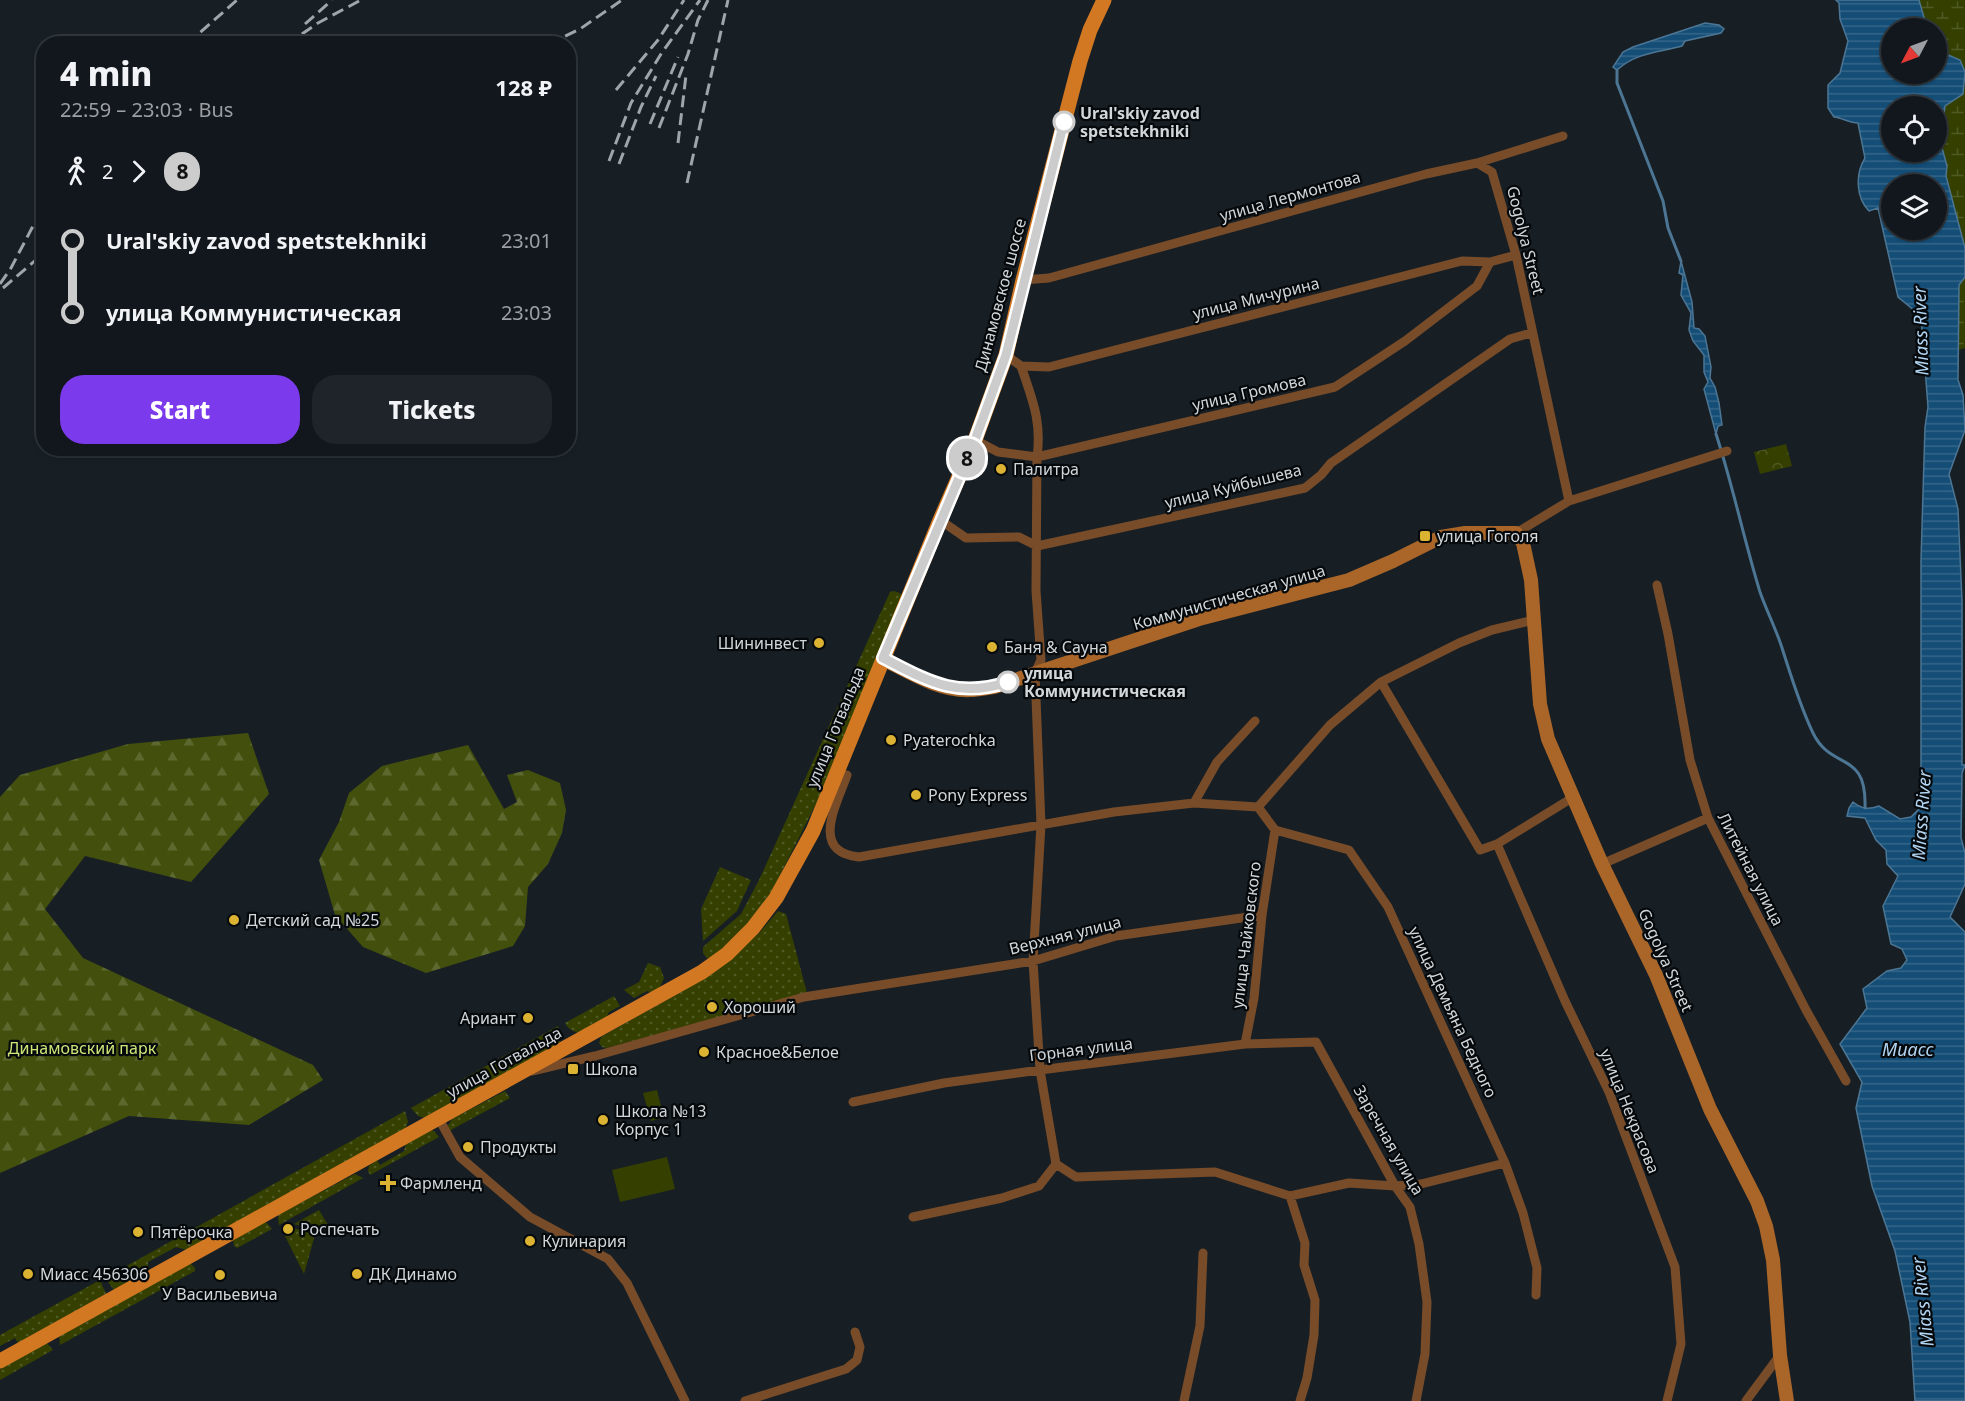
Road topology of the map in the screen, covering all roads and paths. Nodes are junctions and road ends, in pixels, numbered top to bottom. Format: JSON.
{"nodes":[{"id":1,"x":1104,"y":0,"type":"edge"},
{"id":2,"x":1563,"y":136,"type":"dead end"},
{"id":3,"x":1477,"y":163,"type":"junction"},
{"id":4,"x":1516,"y":255,"type":"junction"},
{"id":5,"x":1490,"y":262,"type":"junction"},
{"id":6,"x":1023,"y":280,"type":"junction"},
{"id":7,"x":1531,"y":333,"type":"junction"},
{"id":8,"x":1006,"y":355,"type":"junction"},
{"id":9,"x":1021,"y":366,"type":"junction"},
{"id":10,"x":975,"y":440,"type":"junction"},
{"id":11,"x":1727,"y":451,"type":"dead end"},
{"id":12,"x":1037,"y":457,"type":"junction"},
{"id":13,"x":1569,"y":501,"type":"junction"},
{"id":14,"x":940,"y":520,"type":"junction"},
{"id":15,"x":1516,"y":533,"type":"junction"},
{"id":16,"x":1037,"y":546,"type":"junction"},
{"id":17,"x":1657,"y":585,"type":"dead end"},
{"id":18,"x":1534,"y":620,"type":"junction"},
{"id":19,"x":883,"y":658,"type":"junction"},
{"id":20,"x":1035,"y":674,"type":"junction"},
{"id":21,"x":1381,"y":682,"type":"junction"},
{"id":22,"x":1255,"y":721,"type":"dead end"},
{"id":23,"x":848,"y":775,"type":"dead end"},
{"id":24,"x":1572,"y":798,"type":"junction"},
{"id":25,"x":1194,"y":803,"type":"junction"},
{"id":26,"x":1258,"y":807,"type":"junction"},
{"id":27,"x":1708,"y":818,"type":"junction"},
{"id":28,"x":1041,"y":825,"type":"junction"},
{"id":29,"x":1275,"y":830,"type":"junction"},
{"id":30,"x":1497,"y":844,"type":"junction"},
{"id":31,"x":1602,"y":864,"type":"junction"},
{"id":32,"x":1262,"y":915,"type":"junction"},
{"id":33,"x":1033,"y":961,"type":"junction"},
{"id":34,"x":586,"y":1037,"type":"junction"},
{"id":35,"x":1316,"y":1042,"type":"joint"},
{"id":36,"x":1245,"y":1044,"type":"junction"},
{"id":37,"x":595,"y":1056,"type":"junction"},
{"id":38,"x":1040,"y":1070,"type":"junction"},
{"id":39,"x":520,"y":1074,"type":"junction"},
{"id":40,"x":1846,"y":1081,"type":"dead end"},
{"id":41,"x":853,"y":1102,"type":"dead end"},
{"id":42,"x":439,"y":1119,"type":"junction"},
{"id":43,"x":1056,"y":1164,"type":"junction"},
{"id":44,"x":1505,"y":1164,"type":"junction"},
{"id":45,"x":1395,"y":1186,"type":"junction"},
{"id":46,"x":1290,"y":1196,"type":"junction"},
{"id":47,"x":913,"y":1217,"type":"dead end"},
{"id":48,"x":1203,"y":1254,"type":"dead end"},
{"id":49,"x":1536,"y":1296,"type":"dead end"},
{"id":50,"x":855,"y":1332,"type":"dead end"},
{"id":51,"x":1780,"y":1355,"type":"junction"},
{"id":52,"x":0,"y":1361,"type":"edge"},
{"id":53,"x":685,"y":1401,"type":"edge"},
{"id":54,"x":745,"y":1401,"type":"edge"},
{"id":55,"x":1184,"y":1401,"type":"edge"},
{"id":56,"x":1300,"y":1401,"type":"edge"},
{"id":57,"x":1416,"y":1401,"type":"edge"},
{"id":58,"x":1666,"y":1401,"type":"edge"},
{"id":59,"x":1746,"y":1401,"type":"edge"},
{"id":60,"x":1787,"y":1401,"type":"edge"}],
"edges":[{"from":1,"to":6,"type":"main road","name":"Динамовское шоссе"},
{"from":2,"to":3,"type":"street","name":"улица Лермонтова"},
{"from":3,"to":4,"type":"street","name":"Gogolya Street"},
{"from":3,"to":6,"type":"street","name":"улица Лермонтова"},
{"from":4,"to":5,"type":"street","name":"улица Мичурина"},
{"from":4,"to":7,"type":"street","name":"Gogolya Street"},
{"from":5,"to":9,"type":"street","name":"улица Мичурина"},
{"from":5,"to":12,"type":"street","name":"улица Громова"},
{"from":6,"to":8,"type":"main road","name":"Динамовское шоссе"},
{"from":7,"to":13,"type":"street","name":"Gogolya Street"},
{"from":7,"to":16,"type":"street","name":"улица Куйбышева"},
{"from":8,"to":9,"type":"street"},
{"from":8,"to":10,"type":"main road","name":"Динамовское шоссе"},
{"from":9,"to":12,"type":"street"},
{"from":10,"to":12,"type":"street","name":"улица Громова"},
{"from":10,"to":14,"type":"main road","name":"Динамовское шоссе"},
{"from":11,"to":13,"type":"street"},
{"from":12,"to":16,"type":"street"},
{"from":13,"to":15,"type":"street"},
{"from":14,"to":16,"type":"street","name":"улица Куйбышева"},
{"from":14,"to":19,"type":"main road","name":"Динамовское шоссе"},
{"from":15,"to":18,"type":"street","name":"Gogolya Street"},
{"from":15,"to":20,"type":"street","name":"Коммунистическая улица"},
{"from":16,"to":20,"type":"street"},
{"from":17,"to":27,"type":"street","name":"Литейная улица"},
{"from":18,"to":21,"type":"street"},
{"from":18,"to":24,"type":"street","name":"Gogolya Street"},
{"from":19,"to":20,"type":"street","name":"Коммунистическая улица"},
{"from":19,"to":34,"type":"main road","name":"улица Готвальда"},
{"from":20,"to":28,"type":"street"},
{"from":21,"to":26,"type":"street"},
{"from":21,"to":30,"type":"street"},
{"from":22,"to":25,"type":"street"},
{"from":23,"to":28,"type":"street"},
{"from":24,"to":30,"type":"street"},
{"from":24,"to":31,"type":"street","name":"Gogolya Street"},
{"from":25,"to":26,"type":"street"},
{"from":25,"to":28,"type":"street"},
{"from":26,"to":29,"type":"street"},
{"from":27,"to":31,"type":"street"},
{"from":27,"to":40,"type":"street","name":"Литейная улица"},
{"from":28,"to":33,"type":"street"},
{"from":29,"to":32,"type":"street","name":"улица Чайковского"},
{"from":29,"to":44,"type":"street","name":"улица Демьяна Бедного"},
{"from":30,"to":58,"type":"street","name":"улица Некрасова"},
{"from":31,"to":51,"type":"street","name":"Gogolya Street"},
{"from":32,"to":33,"type":"street","name":"Верхняя улица"},
{"from":32,"to":36,"type":"street","name":"улица Чайковского"},
{"from":33,"to":37,"type":"street","name":"Верхняя улица"},
{"from":33,"to":38,"type":"street"},
{"from":34,"to":37,"type":"street"},
{"from":34,"to":39,"type":"main road","name":"улица Готвальда"},
{"from":35,"to":36,"type":"street","name":"Горная улица"},
{"from":35,"to":45,"type":"street","name":"Заречная улица"},
{"from":36,"to":38,"type":"street","name":"Горная улица"},
{"from":37,"to":39,"type":"street","name":"Верхняя улица"},
{"from":38,"to":41,"type":"street","name":"Горная улица"},
{"from":38,"to":43,"type":"street"},
{"from":39,"to":42,"type":"main road","name":"улица Готвальда"},
{"from":42,"to":52,"type":"main road","name":"улица Готвальда"},
{"from":42,"to":53,"type":"street"},
{"from":43,"to":46,"type":"street"},
{"from":43,"to":47,"type":"street"},
{"from":44,"to":45,"type":"street"},
{"from":44,"to":49,"type":"street","name":"улица Демьяна Бедного"},
{"from":45,"to":46,"type":"street"},
{"from":45,"to":57,"type":"street","name":"Заречная улица"},
{"from":46,"to":56,"type":"street"},
{"from":48,"to":55,"type":"street"},
{"from":50,"to":54,"type":"street"},
{"from":51,"to":59,"type":"street"},
{"from":51,"to":60,"type":"street","name":"Gogolya Street"}]}
